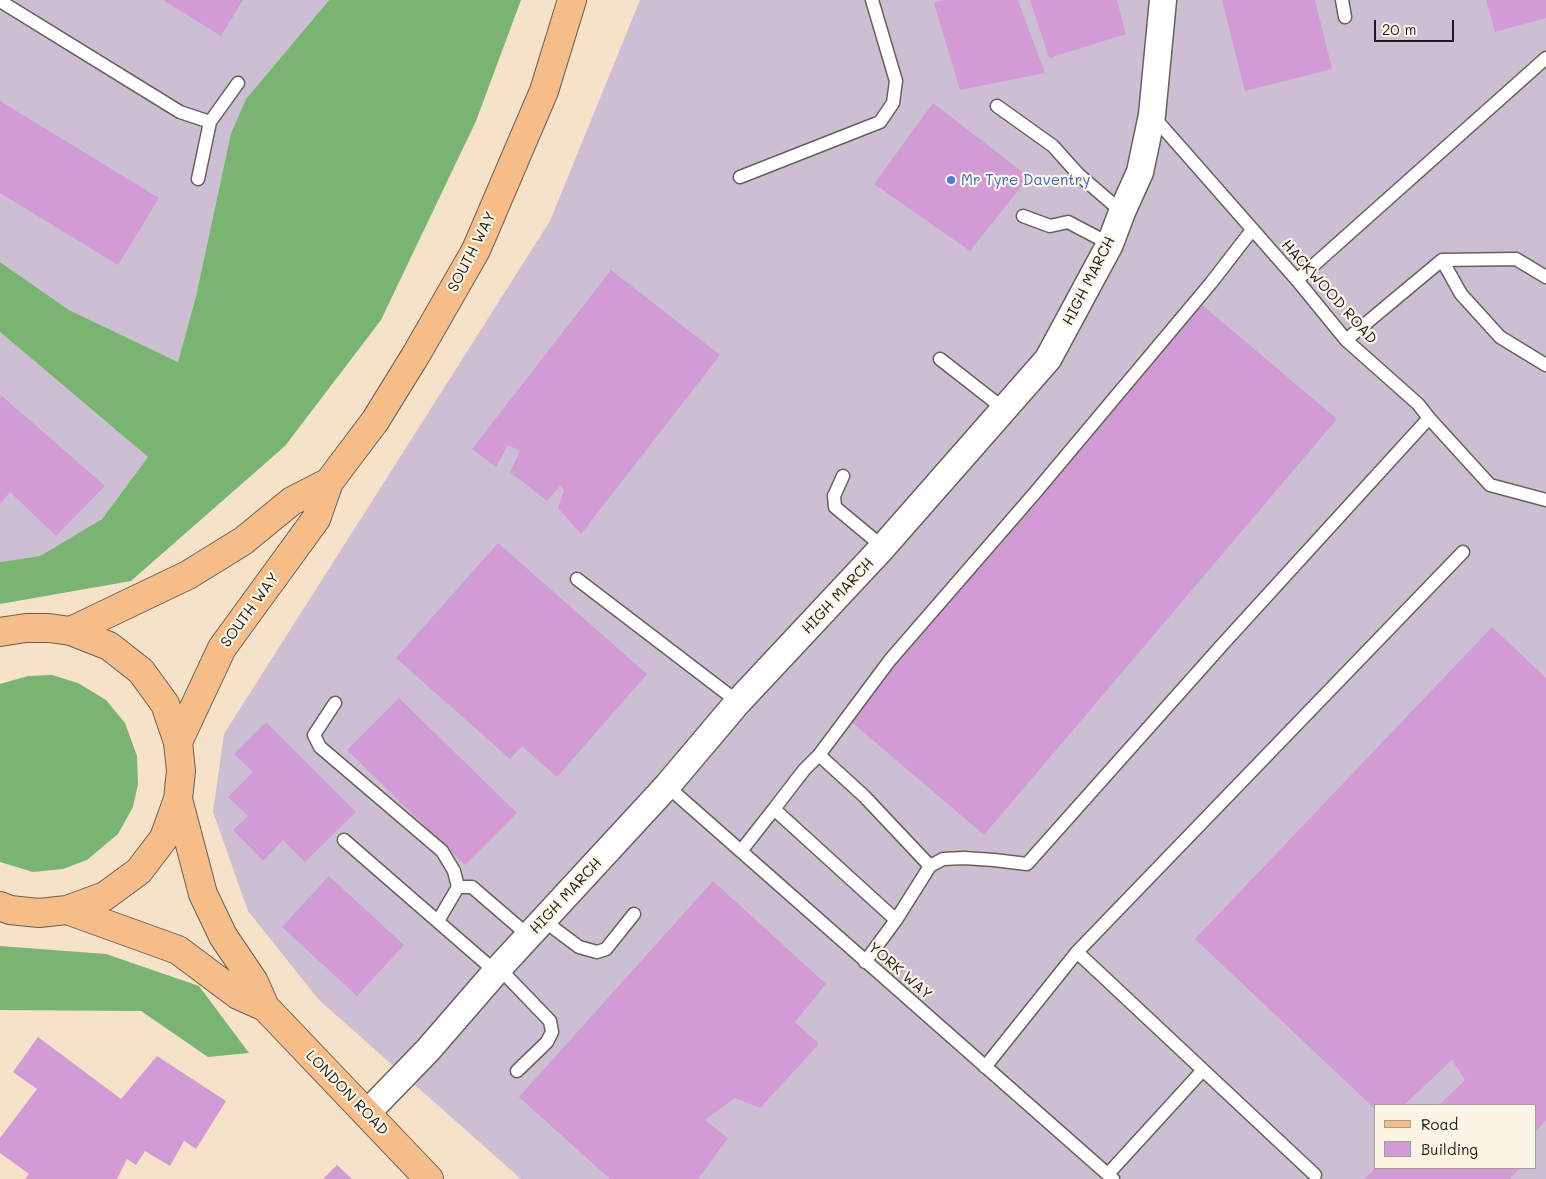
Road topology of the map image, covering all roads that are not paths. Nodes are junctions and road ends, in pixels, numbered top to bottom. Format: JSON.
{"nodes":[{"id":1,"x":572,"y":0,"type":"edge"},
{"id":2,"x":872,"y":0,"type":"edge"},
{"id":3,"x":1163,"y":0,"type":"edge"},
{"id":4,"x":1342,"y":0,"type":"edge"},
{"id":5,"x":0,"y":1,"type":"edge"},
{"id":6,"x":1345,"y":17,"type":"dead end"},
{"id":7,"x":1546,"y":58,"type":"edge"},
{"id":8,"x":238,"y":83,"type":"dead end"},
{"id":9,"x":997,"y":106,"type":"dead end"},
{"id":10,"x":1152,"y":115,"type":"junction"},
{"id":11,"x":210,"y":122,"type":"junction"},
{"id":12,"x":740,"y":177,"type":"dead end"},
{"id":13,"x":198,"y":180,"type":"dead end"},
{"id":14,"x":1122,"y":212,"type":"junction"},
{"id":15,"x":1023,"y":216,"type":"dead end"},
{"id":16,"x":1252,"y":230,"type":"junction"},
{"id":17,"x":1110,"y":244,"type":"junction"},
{"id":18,"x":1442,"y":260,"type":"junction"},
{"id":19,"x":1546,"y":276,"type":"edge"},
{"id":20,"x":1297,"y":280,"type":"junction"},
{"id":21,"x":1346,"y":340,"type":"junction"},
{"id":22,"x":940,"y":359,"type":"dead end"},
{"id":23,"x":1546,"y":365,"type":"edge"},
{"id":24,"x":1004,"y":409,"type":"junction"},
{"id":25,"x":1428,"y":418,"type":"junction"},
{"id":26,"x":843,"y":476,"type":"dead end"},
{"id":27,"x":329,"y":482,"type":"junction"},
{"id":28,"x":1546,"y":500,"type":"edge"},
{"id":29,"x":883,"y":548,"type":"junction"},
{"id":30,"x":1463,"y":552,"type":"dead end"},
{"id":31,"x":577,"y":579,"type":"dead end"},
{"id":32,"x":71,"y":631,"type":"junction"},
{"id":33,"x":0,"y":632,"type":"edge"},
{"id":34,"x":738,"y":702,"type":"junction"},
{"id":35,"x":335,"y":703,"type":"dead end"},
{"id":36,"x":178,"y":742,"type":"junction"},
{"id":37,"x":819,"y":754,"type":"junction"},
{"id":38,"x":667,"y":786,"type":"junction"},
{"id":39,"x":178,"y":799,"type":"junction"},
{"id":40,"x":774,"y":809,"type":"junction"},
{"id":41,"x":344,"y":840,"type":"dead end"},
{"id":42,"x":741,"y":851,"type":"junction"},
{"id":43,"x":930,"y":866,"type":"junction"},
{"id":44,"x":458,"y":887,"type":"junction"},
{"id":45,"x":3,"y":908,"type":"edge"},
{"id":46,"x":67,"y":910,"type":"junction"},
{"id":47,"x":634,"y":914,"type":"dead end"},
{"id":48,"x":896,"y":920,"type":"junction"},
{"id":49,"x":438,"y":921,"type":"junction"},
{"id":50,"x":536,"y":928,"type":"junction"},
{"id":51,"x":1077,"y":952,"type":"junction"},
{"id":52,"x":865,"y":962,"type":"junction"},
{"id":53,"x":498,"y":970,"type":"junction"},
{"id":54,"x":265,"y":1007,"type":"junction"},
{"id":55,"x":985,"y":1067,"type":"junction"},
{"id":56,"x":517,"y":1070,"type":"dead end"},
{"id":57,"x":1203,"y":1070,"type":"junction"},
{"id":58,"x":367,"y":1113,"type":"junction"},
{"id":59,"x":1315,"y":1175,"type":"dead end"},
{"id":60,"x":1110,"y":1177,"type":"edge"},
{"id":61,"x":429,"y":1179,"type":"edge"}],
"edges":[{"from":1,"to":27,"type":"main road","name":"SOUTH WAY"},
{"from":2,"to":12,"type":"lane"},
{"from":3,"to":10,"type":"street","name":"HIGH MARCH"},
{"from":4,"to":6,"type":"lane"},
{"from":5,"to":11,"type":"lane"},
{"from":7,"to":20,"type":"lane"},
{"from":8,"to":11,"type":"lane"},
{"from":9,"to":14,"type":"lane"},
{"from":10,"to":14,"type":"street","name":"HIGH MARCH"},
{"from":10,"to":16,"type":"lane","name":"HACKWOOD ROAD"},
{"from":11,"to":13,"type":"lane"},
{"from":14,"to":17,"type":"street","name":"HIGH MARCH"},
{"from":15,"to":17,"type":"lane"},
{"from":16,"to":20,"type":"lane","name":"HACKWOOD ROAD"},
{"from":16,"to":37,"type":"lane"},
{"from":17,"to":24,"type":"street","name":"HIGH MARCH"},
{"from":18,"to":19,"type":"lane"},
{"from":18,"to":21,"type":"lane"},
{"from":18,"to":23,"type":"lane"},
{"from":20,"to":21,"type":"lane","name":"HACKWOOD ROAD"},
{"from":21,"to":25,"type":"lane","name":"HACKWOOD ROAD"},
{"from":22,"to":24,"type":"lane"},
{"from":24,"to":29,"type":"street","name":"HIGH MARCH"},
{"from":25,"to":28,"type":"lane","name":"HACKWOOD ROAD"},
{"from":25,"to":43,"type":"lane"},
{"from":26,"to":29,"type":"lane"},
{"from":27,"to":32,"type":"main road","name":"SOUTH WAY"},
{"from":27,"to":36,"type":"main road","name":"SOUTH WAY"},
{"from":29,"to":34,"type":"street","name":"HIGH MARCH"},
{"from":30,"to":51,"type":"lane"},
{"from":31,"to":34,"type":"lane"},
{"from":32,"to":33,"type":"main road"},
{"from":32,"to":36,"type":"main road"},
{"from":34,"to":38,"type":"street","name":"HIGH MARCH"},
{"from":35,"to":44,"type":"lane"},
{"from":36,"to":39,"type":"main road"},
{"from":37,"to":40,"type":"lane"},
{"from":37,"to":43,"type":"lane"},
{"from":38,"to":42,"type":"lane","name":"YORK WAY"},
{"from":38,"to":50,"type":"street","name":"HIGH MARCH"},
{"from":39,"to":46,"type":"main road"},
{"from":39,"to":54,"type":"main road","name":"LONDON ROAD"},
{"from":40,"to":42,"type":"lane"},
{"from":40,"to":48,"type":"lane"},
{"from":41,"to":49,"type":"lane"},
{"from":42,"to":52,"type":"lane","name":"YORK WAY"},
{"from":43,"to":48,"type":"lane"},
{"from":44,"to":49,"type":"lane"},
{"from":44,"to":50,"type":"lane"},
{"from":45,"to":46,"type":"main road"},
{"from":46,"to":54,"type":"main road","name":"LONDON ROAD"},
{"from":47,"to":50,"type":"lane"},
{"from":48,"to":52,"type":"lane"},
{"from":49,"to":53,"type":"lane"},
{"from":50,"to":53,"type":"street","name":"HIGH MARCH"},
{"from":51,"to":55,"type":"lane"},
{"from":51,"to":57,"type":"lane"},
{"from":52,"to":55,"type":"lane","name":"YORK WAY"},
{"from":53,"to":56,"type":"lane"},
{"from":53,"to":58,"type":"street","name":"HIGH MARCH"},
{"from":54,"to":58,"type":"main road","name":"LONDON ROAD"},
{"from":55,"to":60,"type":"lane","name":"YORK WAY"},
{"from":57,"to":59,"type":"lane"},
{"from":57,"to":60,"type":"lane"},
{"from":58,"to":61,"type":"main road","name":"LONDON ROAD"}]}
